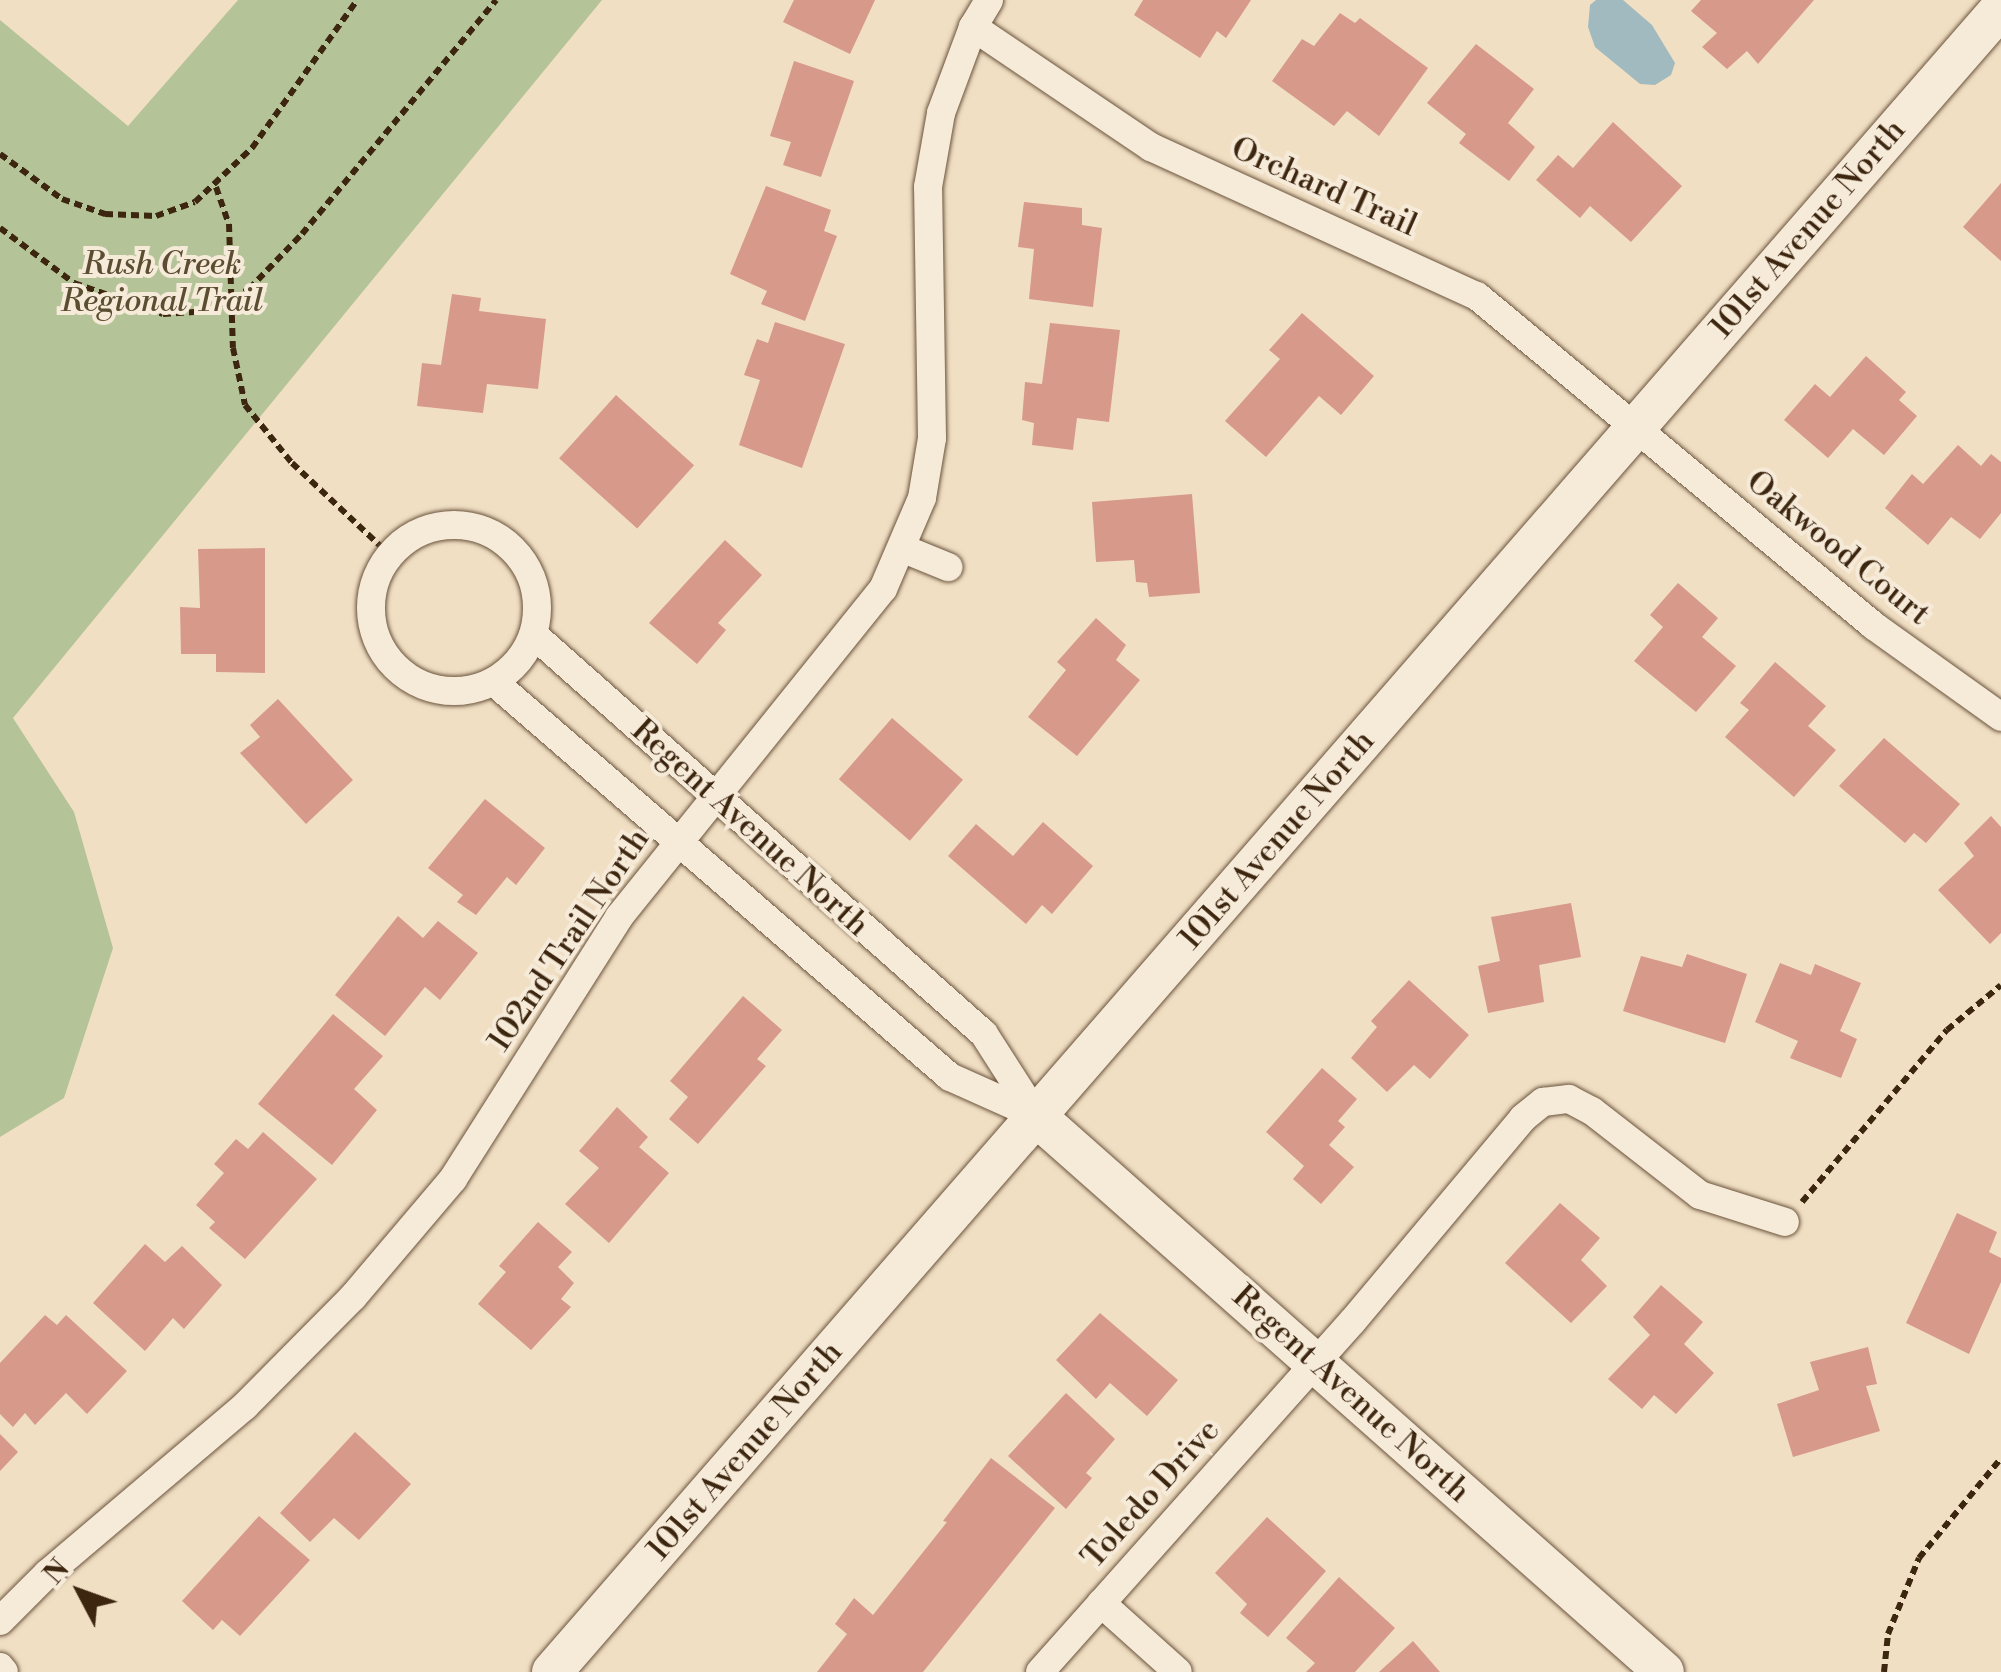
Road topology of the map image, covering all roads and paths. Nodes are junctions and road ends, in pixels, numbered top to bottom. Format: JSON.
{"nodes":[{"id":1,"x":357,"y":0,"type":"edge"},
{"id":2,"x":496,"y":0,"type":"edge"},
{"id":3,"x":989,"y":0,"type":"edge"},
{"id":4,"x":2000,"y":4,"type":"edge"},
{"id":5,"x":973,"y":28,"type":"junction"},
{"id":6,"x":0,"y":154,"type":"edge"},
{"id":7,"x":216,"y":187,"type":"junction"},
{"id":8,"x":0,"y":228,"type":"edge"},
{"id":9,"x":232,"y":300,"type":"junction"},
{"id":10,"x":1636,"y":425,"type":"junction"},
{"id":11,"x":904,"y":549,"type":"junction"},
{"id":12,"x":390,"y":554,"type":"junction"},
{"id":13,"x":948,"y":568,"type":"dead end"},
{"id":14,"x":534,"y":635,"type":"junction"},
{"id":15,"x":494,"y":682,"type":"junction"},
{"id":16,"x":2001,"y":718,"type":"edge"},
{"id":17,"x":716,"y":798,"type":"junction"},
{"id":18,"x":679,"y":841,"type":"junction"},
{"id":19,"x":2001,"y":985,"type":"edge"},
{"id":20,"x":1038,"y":1117,"type":"junction"},
{"id":21,"x":1785,"y":1222,"type":"joint"},
{"id":22,"x":1315,"y":1362,"type":"junction"},
{"id":23,"x":2001,"y":1458,"type":"edge"},
{"id":24,"x":1101,"y":1603,"type":"junction"},
{"id":25,"x":0,"y":1621,"type":"edge"},
{"id":26,"x":552,"y":1672,"type":"edge"},
{"id":27,"x":1040,"y":1672,"type":"edge"},
{"id":28,"x":1178,"y":1672,"type":"edge"},
{"id":29,"x":1664,"y":1672,"type":"edge"},
{"id":30,"x":1884,"y":1672,"type":"edge"}],
"edges":[{"from":1,"to":7,"type":"path"},
{"from":2,"to":9,"type":"path"},
{"from":3,"to":5,"type":"street","name":"102nd Trail North"},
{"from":4,"to":10,"type":"street","name":"101st Avenue North"},
{"from":5,"to":10,"type":"street","name":"Orchard Trail"},
{"from":5,"to":11,"type":"street","name":"102nd Trail North"},
{"from":6,"to":7,"type":"path"},
{"from":7,"to":9,"type":"path"},
{"from":8,"to":9,"type":"path"},
{"from":9,"to":12,"type":"path"},
{"from":10,"to":16,"type":"street","name":"Oakwood Court"},
{"from":10,"to":20,"type":"street","name":"101st Avenue North"},
{"from":11,"to":13,"type":"street"},
{"from":11,"to":17,"type":"street","name":"102nd Trail North"},
{"from":12,"to":14,"type":"street"},
{"from":12,"to":15,"type":"street"},
{"from":14,"to":15,"type":"street"},
{"from":14,"to":17,"type":"street","name":"Regent Avenue North"},
{"from":15,"to":18,"type":"street","name":"Regent Avenue North"},
{"from":17,"to":18,"type":"street","name":"102nd Trail North"},
{"from":17,"to":20,"type":"street","name":"Regent Avenue North"},
{"from":18,"to":20,"type":"street","name":"Regent Avenue North"},
{"from":18,"to":25,"type":"street","name":"102nd Trail North"},
{"from":19,"to":21,"type":"path"},
{"from":20,"to":22,"type":"street","name":"Regent Avenue North"},
{"from":20,"to":26,"type":"street","name":"101st Avenue North"},
{"from":21,"to":22,"type":"street","name":"Toledo Drive"},
{"from":22,"to":24,"type":"street","name":"Toledo Drive"},
{"from":22,"to":29,"type":"street","name":"Regent Avenue North"},
{"from":23,"to":30,"type":"path"},
{"from":24,"to":27,"type":"street","name":"Toledo Drive"},
{"from":24,"to":28,"type":"street"}]}
